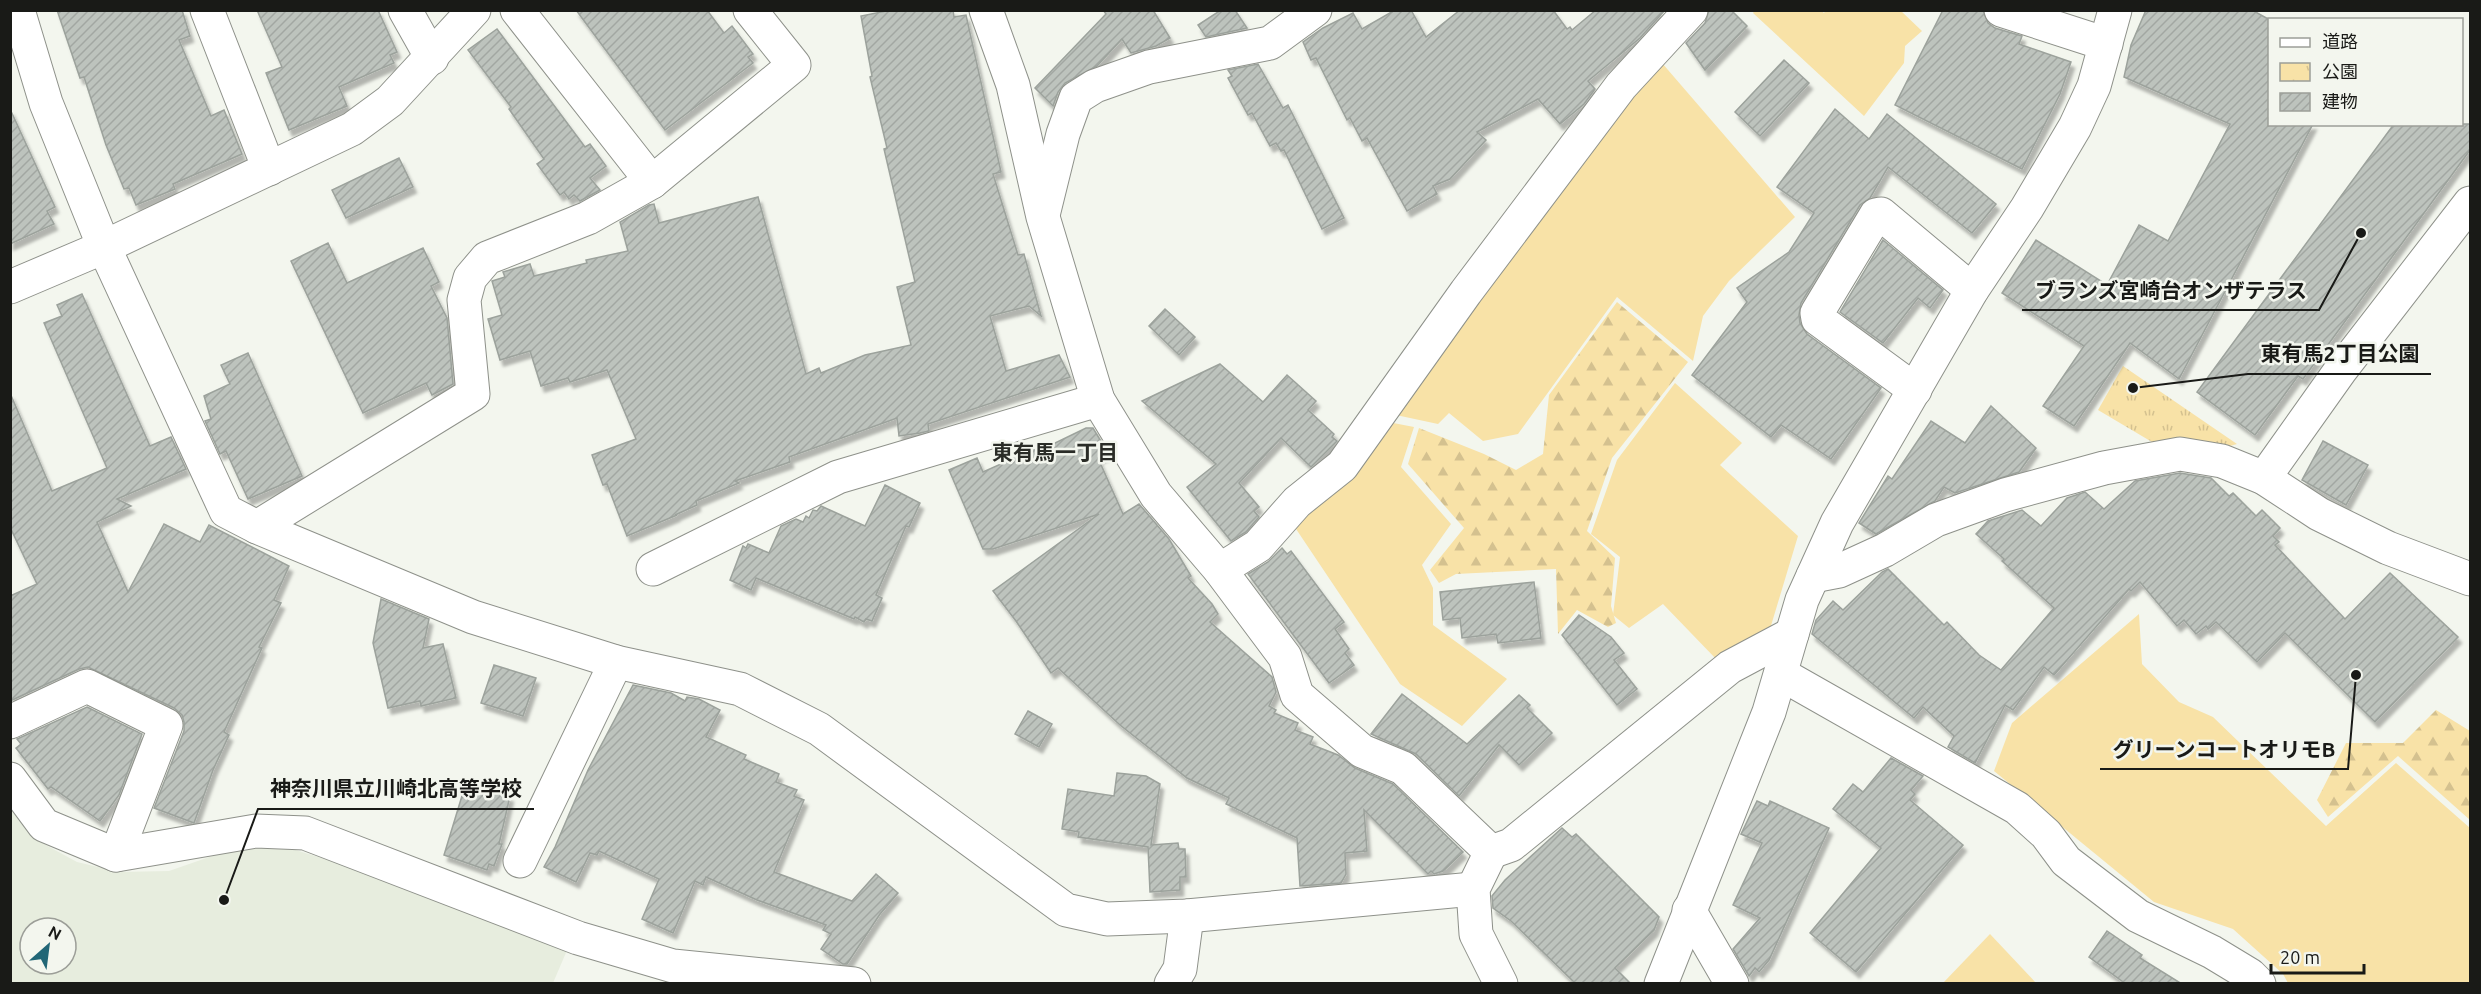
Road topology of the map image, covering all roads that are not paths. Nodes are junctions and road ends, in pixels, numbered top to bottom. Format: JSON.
{"nodes":[{"id":1,"x":18,"y":10,"type":"edge"},
{"id":2,"x":207,"y":10,"type":"edge"},
{"id":3,"x":405,"y":10,"type":"edge"},
{"id":4,"x":474,"y":10,"type":"edge"},
{"id":5,"x":517,"y":10,"type":"edge"},
{"id":6,"x":750,"y":10,"type":"edge"},
{"id":7,"x":986,"y":10,"type":"edge"},
{"id":8,"x":1315,"y":10,"type":"edge"},
{"id":9,"x":1691,"y":10,"type":"edge"},
{"id":10,"x":2001,"y":10,"type":"edge"},
{"id":11,"x":2115,"y":10,"type":"edge"},
{"id":12,"x":2106,"y":45,"type":"junction"},
{"id":13,"x":432,"y":58,"type":"junction"},
{"id":14,"x":269,"y":170,"type":"junction"},
{"id":15,"x":652,"y":182,"type":"junction"},
{"id":16,"x":2470,"y":203,"type":"edge"},
{"id":17,"x":1043,"y":217,"type":"junction"},
{"id":18,"x":104,"y":247,"type":"junction"},
{"id":19,"x":10,"y":287,"type":"edge"},
{"id":20,"x":1972,"y":290,"type":"junction"},
{"id":21,"x":1915,"y":390,"type":"junction"},
{"id":22,"x":1098,"y":400,"type":"junction"},
{"id":23,"x":2264,"y":478,"type":"junction"},
{"id":24,"x":257,"y":527,"type":"junction"},
{"id":25,"x":653,"y":569,"type":"dead end"},
{"id":26,"x":1220,"y":570,"type":"junction"},
{"id":27,"x":1813,"y":576,"type":"junction"},
{"id":28,"x":2470,"y":579,"type":"edge"},
{"id":29,"x":1792,"y":634,"type":"junction"},
{"id":30,"x":616,"y":662,"type":"junction"},
{"id":31,"x":1781,"y":674,"type":"junction"},
{"id":32,"x":10,"y":722,"type":"edge"},
{"id":33,"x":10,"y":779,"type":"edge"},
{"id":34,"x":1491,"y":852,"type":"junction"},
{"id":35,"x":116,"y":855,"type":"junction"},
{"id":36,"x":520,"y":861,"type":"dead end"},
{"id":37,"x":1473,"y":889,"type":"junction"},
{"id":38,"x":1689,"y":910,"type":"junction"},
{"id":39,"x":1187,"y":916,"type":"junction"},
{"id":40,"x":854,"y":984,"type":"edge"},
{"id":41,"x":1171,"y":984,"type":"edge"},
{"id":42,"x":1501,"y":984,"type":"edge"},
{"id":43,"x":1662,"y":984,"type":"edge"},
{"id":44,"x":1732,"y":984,"type":"edge"},
{"id":45,"x":2259,"y":984,"type":"edge"}],
"edges":[{"from":1,"to":18,"type":"street"},
{"from":2,"to":14,"type":"street"},
{"from":3,"to":13,"type":"street"},
{"from":4,"to":13,"type":"street"},
{"from":5,"to":15,"type":"street"},
{"from":6,"to":15,"type":"street"},
{"from":7,"to":17,"type":"street"},
{"from":8,"to":17,"type":"street"},
{"from":9,"to":26,"type":"street"},
{"from":10,"to":12,"type":"street"},
{"from":11,"to":12,"type":"street"},
{"from":12,"to":20,"type":"street"},
{"from":13,"to":14,"type":"street"},
{"from":14,"to":18,"type":"street"},
{"from":15,"to":24,"type":"street"},
{"from":16,"to":23,"type":"street"},
{"from":17,"to":22,"type":"street"},
{"from":18,"to":19,"type":"street"},
{"from":18,"to":24,"type":"street"},
{"from":20,"to":21,"type":"street"},
{"from":20,"to":21,"type":"street"},
{"from":21,"to":27,"type":"street"},
{"from":22,"to":25,"type":"street"},
{"from":22,"to":26,"type":"street"},
{"from":23,"to":27,"type":"street"},
{"from":23,"to":28,"type":"street"},
{"from":24,"to":30,"type":"street"},
{"from":26,"to":34,"type":"street"},
{"from":27,"to":29,"type":"street"},
{"from":29,"to":31,"type":"street"},
{"from":29,"to":34,"type":"street"},
{"from":30,"to":36,"type":"street"},
{"from":30,"to":39,"type":"street"},
{"from":31,"to":38,"type":"street"},
{"from":31,"to":45,"type":"street"},
{"from":32,"to":35,"type":"street"},
{"from":33,"to":35,"type":"street"},
{"from":34,"to":37,"type":"street"},
{"from":35,"to":40,"type":"street"},
{"from":37,"to":39,"type":"street"},
{"from":37,"to":42,"type":"street"},
{"from":38,"to":43,"type":"street"},
{"from":38,"to":44,"type":"street"},
{"from":39,"to":41,"type":"street"}]}
